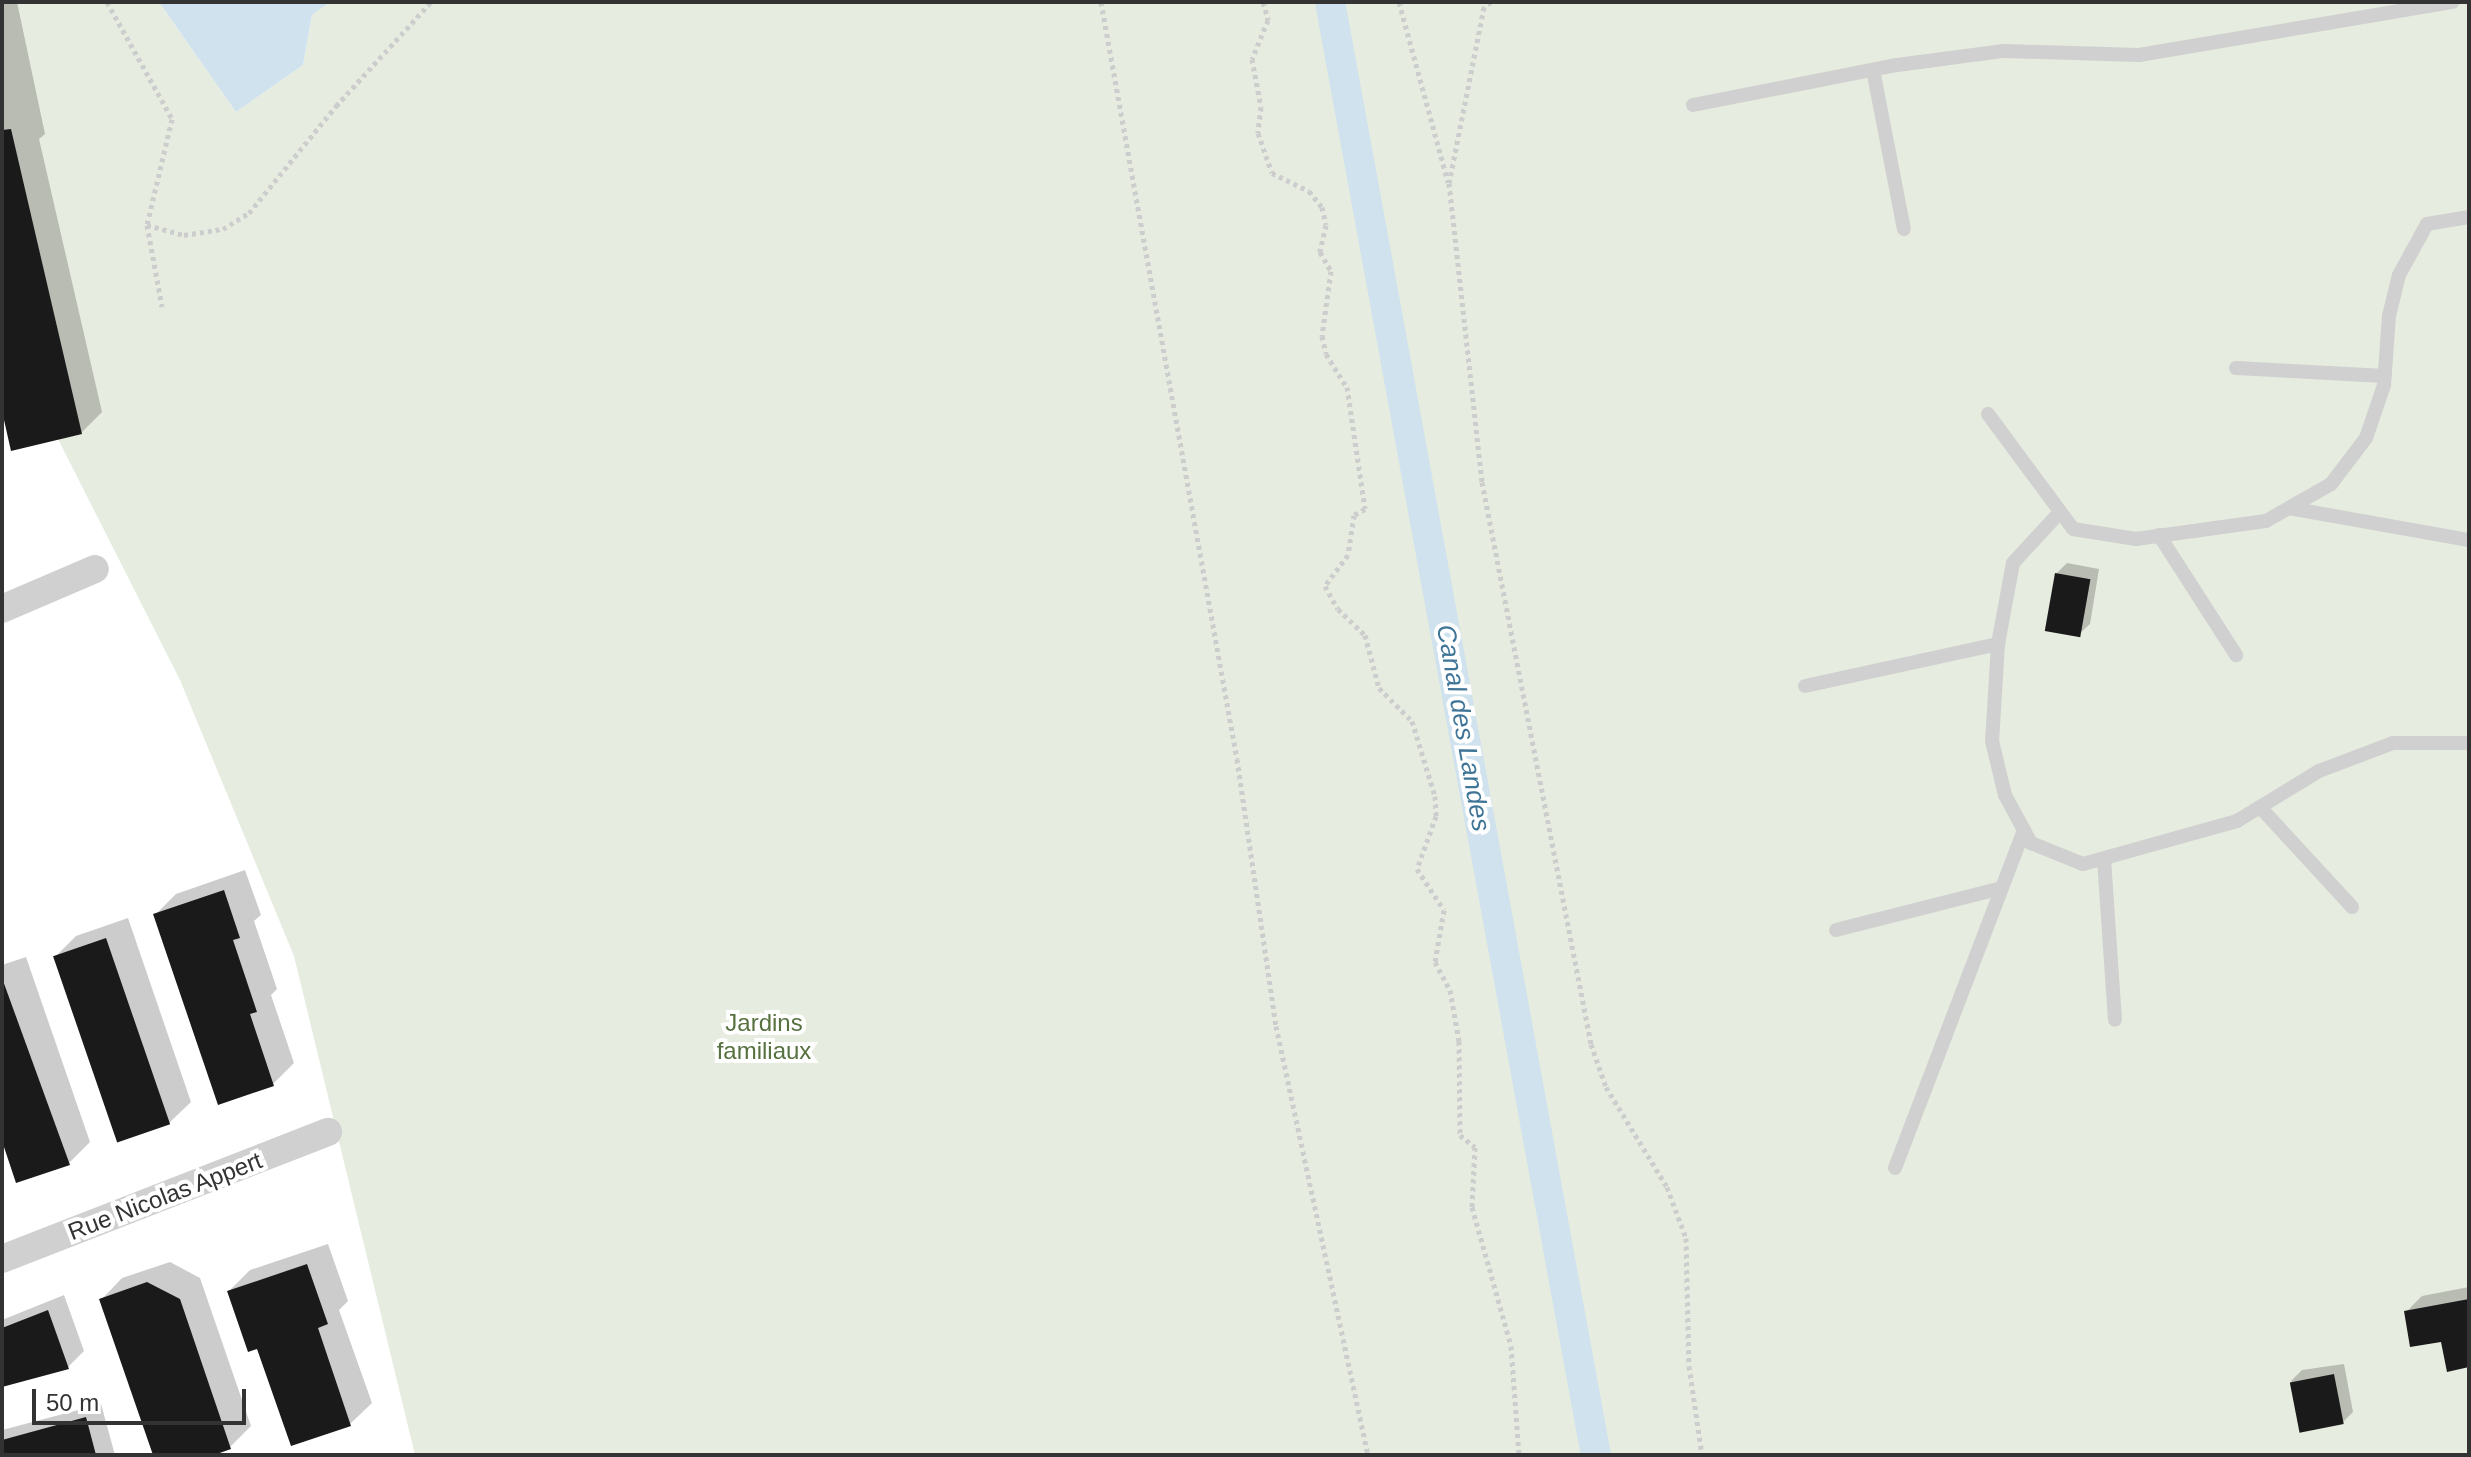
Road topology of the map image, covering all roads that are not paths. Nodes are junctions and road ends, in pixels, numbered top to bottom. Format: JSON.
{"nodes":[{"id":1,"x":2453,"y":2,"type":"edge"},
{"id":2,"x":1873,"y":70,"type":"junction"},
{"id":3,"x":1693,"y":105,"type":"dead end"},
{"id":4,"x":2469,"y":217,"type":"edge"},
{"id":5,"x":1904,"y":229,"type":"dead end"},
{"id":6,"x":2236,"y":368,"type":"dead end"},
{"id":7,"x":2385,"y":376,"type":"junction"},
{"id":8,"x":1988,"y":414,"type":"dead end"},
{"id":9,"x":2289,"y":508,"type":"junction"},
{"id":10,"x":2060,"y":512,"type":"junction"},
{"id":11,"x":2159,"y":535,"type":"junction"},
{"id":12,"x":2469,"y":540,"type":"edge"},
{"id":13,"x":95,"y":569,"type":"dead end"},
{"id":14,"x":2,"y":609,"type":"edge"},
{"id":15,"x":1998,"y":644,"type":"junction"},
{"id":16,"x":2236,"y":655,"type":"dead end"},
{"id":17,"x":1805,"y":686,"type":"dead end"},
{"id":18,"x":2469,"y":743,"type":"edge"},
{"id":19,"x":2260,"y":807,"type":"junction"},
{"id":20,"x":2024,"y":830,"type":"junction"},
{"id":21,"x":2104,"y":859,"type":"junction"},
{"id":22,"x":2002,"y":888,"type":"junction"},
{"id":23,"x":2352,"y":907,"type":"dead end"},
{"id":24,"x":1836,"y":930,"type":"dead end"},
{"id":25,"x":2115,"y":1020,"type":"dead end"},
{"id":26,"x":328,"y":1132,"type":"dead end"},
{"id":27,"x":1895,"y":1168,"type":"dead end"},
{"id":28,"x":2,"y":1259,"type":"edge"}],
"edges":[{"from":1,"to":2,"type":"lane"},
{"from":2,"to":3,"type":"lane"},
{"from":2,"to":5,"type":"lane"},
{"from":4,"to":7,"type":"lane"},
{"from":6,"to":7,"type":"lane"},
{"from":7,"to":9,"type":"lane"},
{"from":8,"to":10,"type":"lane"},
{"from":9,"to":11,"type":"lane"},
{"from":9,"to":12,"type":"lane"},
{"from":10,"to":11,"type":"lane"},
{"from":10,"to":15,"type":"lane"},
{"from":11,"to":16,"type":"lane"},
{"from":13,"to":14,"type":"street"},
{"from":15,"to":17,"type":"lane"},
{"from":15,"to":20,"type":"lane"},
{"from":18,"to":19,"type":"lane"},
{"from":19,"to":21,"type":"lane"},
{"from":19,"to":23,"type":"lane"},
{"from":20,"to":21,"type":"lane"},
{"from":20,"to":22,"type":"lane"},
{"from":21,"to":25,"type":"lane"},
{"from":22,"to":24,"type":"lane"},
{"from":22,"to":27,"type":"lane"},
{"from":26,"to":28,"type":"street","name":"Rue Nicolas Appert"}]}
